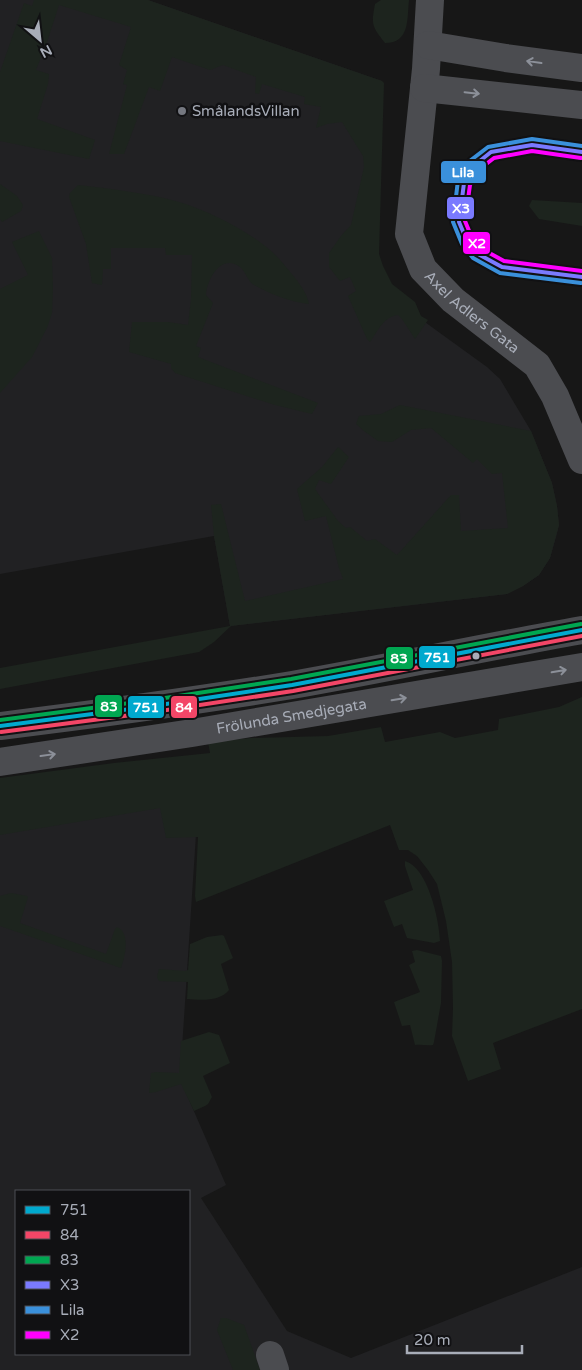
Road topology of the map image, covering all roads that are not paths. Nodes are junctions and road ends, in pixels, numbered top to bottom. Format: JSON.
{"nodes":[{"id":1,"x":430,"y":0,"type":"edge"},
{"id":2,"x":428,"y":45,"type":"junction"},
{"id":3,"x":582,"y":68,"type":"edge"},
{"id":4,"x":424,"y":88,"type":"junction"},
{"id":5,"x":582,"y":105,"type":"edge"},
{"id":6,"x":582,"y":460,"type":"edge"},
{"id":7,"x":582,"y":630,"type":"edge"},
{"id":8,"x":582,"y":668,"type":"edge"},
{"id":9,"x":0,"y":726,"type":"edge"},
{"id":10,"x":0,"y":762,"type":"edge"}],
"edges":[{"from":1,"to":2,"type":"street","name":"Axel Adlers Gata"},
{"from":3,"to":2,"type":"street","one_way":true},
{"from":2,"to":4,"type":"street","name":"Axel Adlers Gata"},
{"from":4,"to":5,"type":"street","one_way":true},
{"from":4,"to":6,"type":"street","name":"Axel Adlers Gata"},
{"from":7,"to":9,"type":"street"},
{"from":10,"to":8,"type":"street","name":"Frölunda Smedjegata","one_way":true}]}
